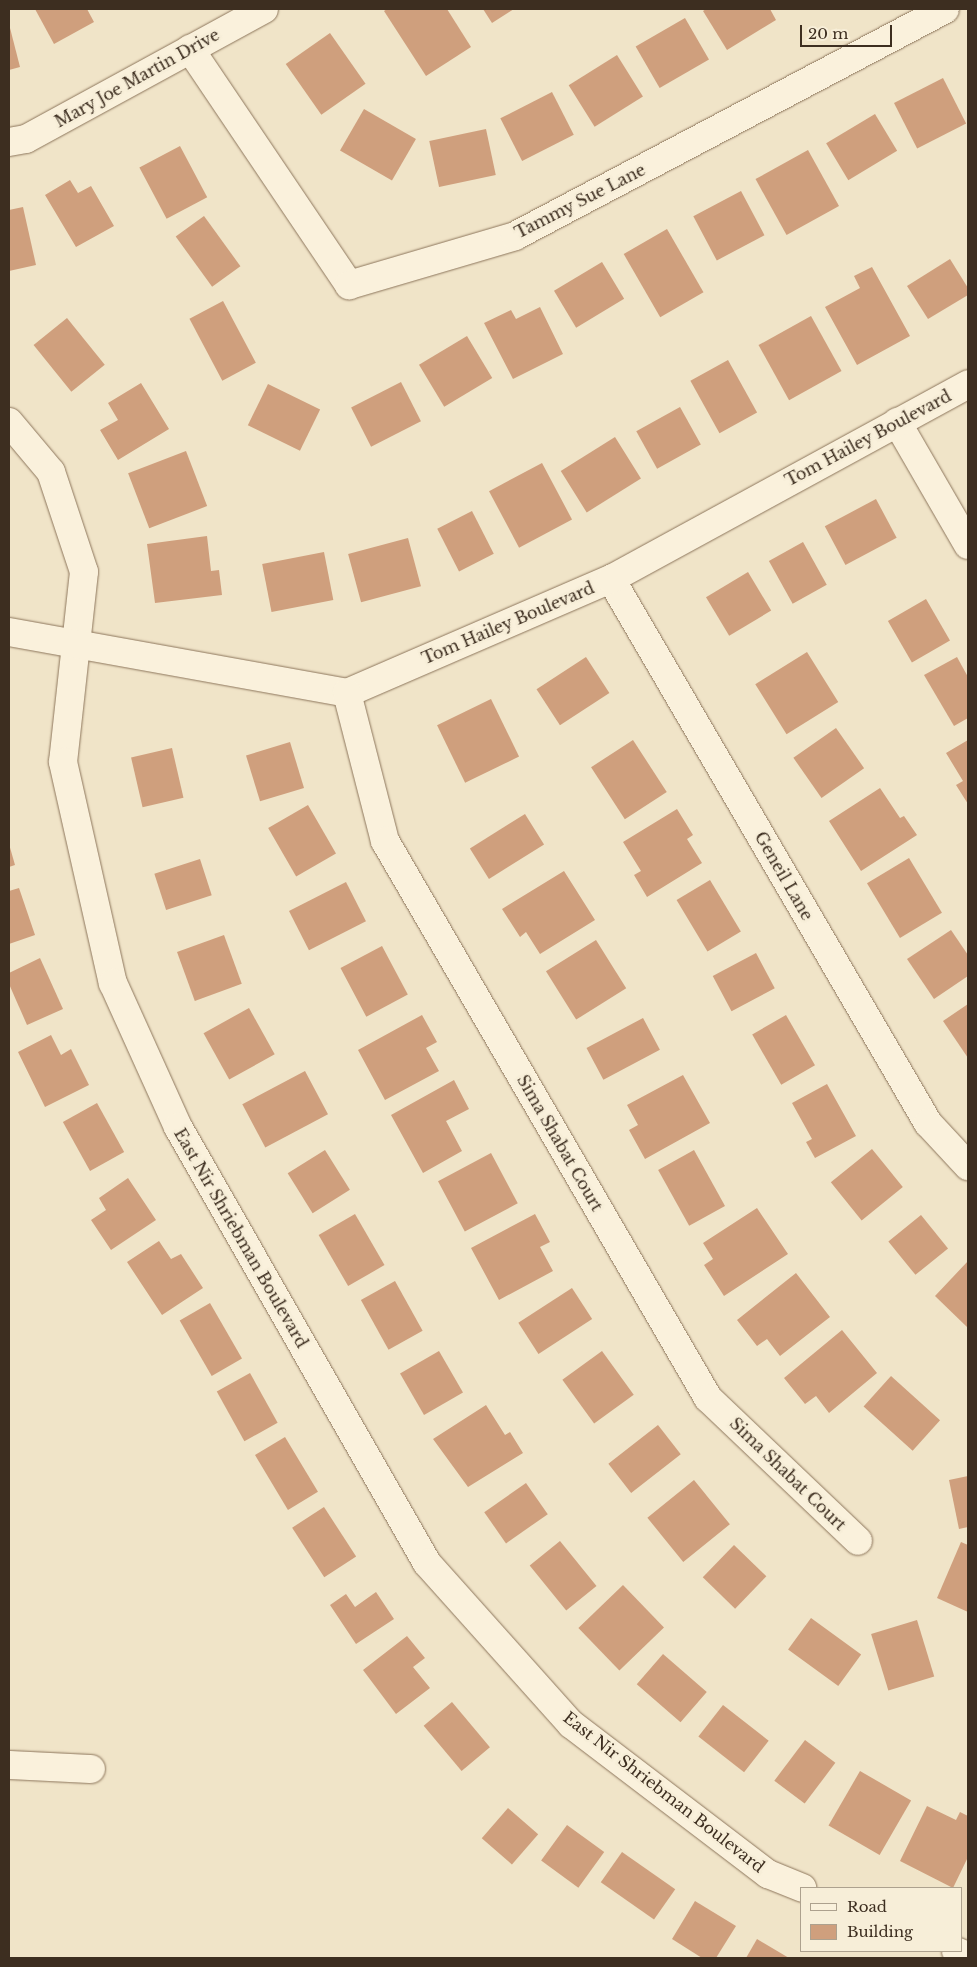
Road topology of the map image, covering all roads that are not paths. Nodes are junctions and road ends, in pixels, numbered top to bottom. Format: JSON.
{"nodes":[{"id":1,"x":264,"y":9,"type":"edge"},
{"id":2,"x":944,"y":9,"type":"edge"},
{"id":3,"x":190,"y":49,"type":"junction"},
{"id":4,"x":9,"y":142,"type":"edge"},
{"id":5,"x":968,"y":384,"type":"edge"},
{"id":6,"x":9,"y":422,"type":"edge"},
{"id":7,"x":897,"y":422,"type":"junction"},
{"id":8,"x":968,"y":545,"type":"edge"},
{"id":9,"x":611,"y":579,"type":"junction"},
{"id":10,"x":9,"y":632,"type":"edge"},
{"id":11,"x":74,"y":644,"type":"junction"},
{"id":12,"x":347,"y":693,"type":"junction"},
{"id":13,"x":968,"y":1166,"type":"edge"},
{"id":14,"x":858,"y":1541,"type":"dead end"},
{"id":15,"x":9,"y":1765,"type":"edge"},
{"id":16,"x":91,"y":1769,"type":"dead end"},
{"id":17,"x":800,"y":1887,"type":"edge"}],
"edges":[{"from":1,"to":3,"type":"street","name":"Mary Joe Martin Drive"},
{"from":2,"to":3,"type":"street","name":"Tammy Sue Lane"},
{"from":3,"to":4,"type":"street","name":"Mary Joe Martin Drive"},
{"from":5,"to":7,"type":"street","name":"Tom Hailey Boulevard"},
{"from":6,"to":11,"type":"street","name":"East Nir Shriebman Boulevard"},
{"from":7,"to":8,"type":"street"},
{"from":7,"to":9,"type":"street","name":"Tom Hailey Boulevard"},
{"from":9,"to":12,"type":"street","name":"Tom Hailey Boulevard"},
{"from":9,"to":13,"type":"street","name":"Geneil Lane"},
{"from":10,"to":11,"type":"street"},
{"from":11,"to":12,"type":"street"},
{"from":11,"to":17,"type":"street","name":"East Nir Shriebman Boulevard"},
{"from":12,"to":14,"type":"street","name":"Sima Shabat Court"},
{"from":15,"to":16,"type":"street"}]}
